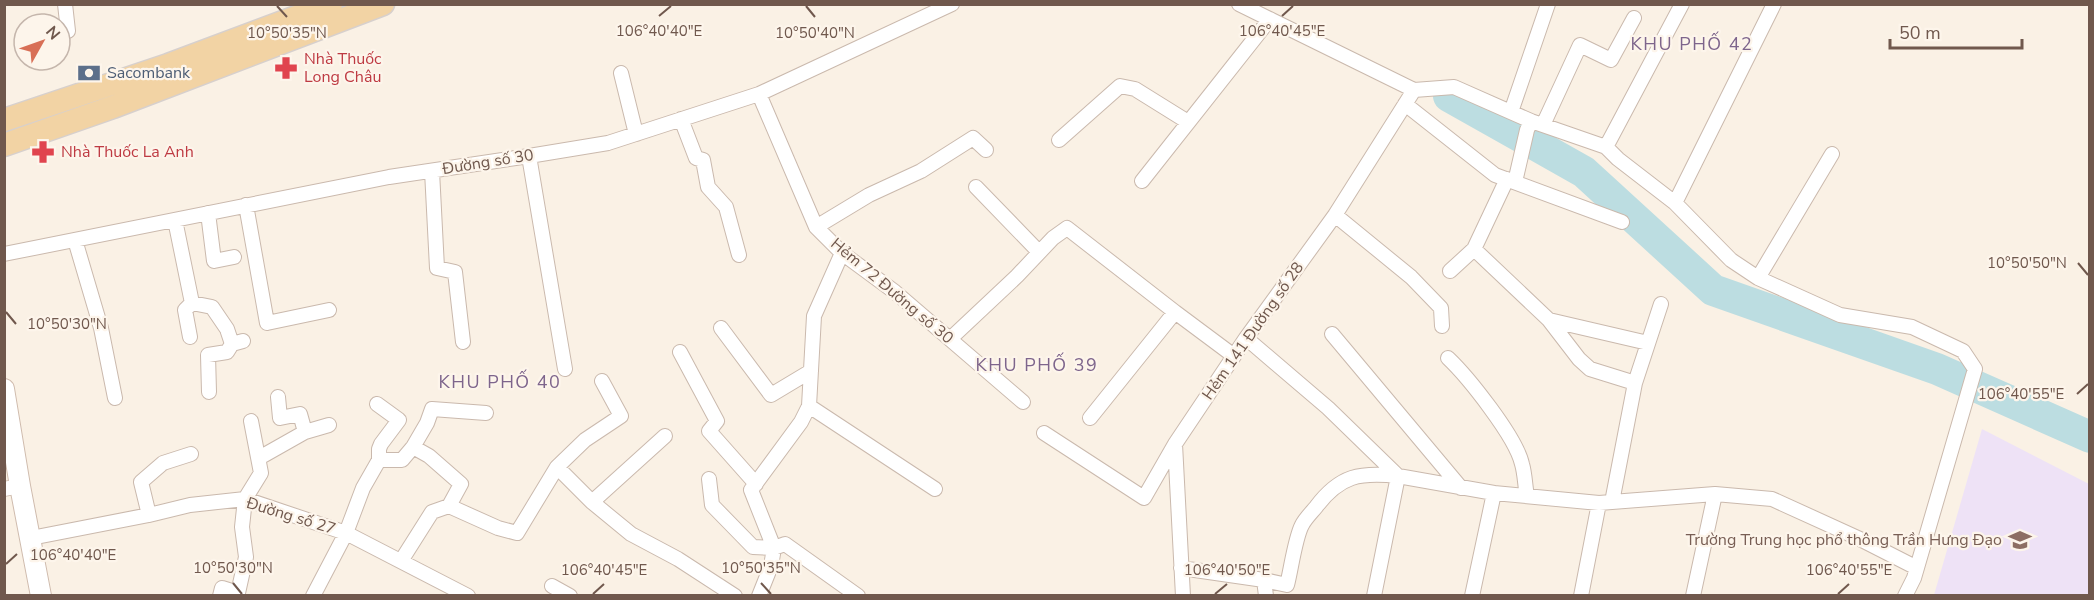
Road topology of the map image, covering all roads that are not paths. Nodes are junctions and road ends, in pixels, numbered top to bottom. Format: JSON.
{"nodes":[{"id":1,"x":331,"y":4,"type":"edge"},
{"id":2,"x":383,"y":4,"type":"edge"},
{"id":3,"x":952,"y":4,"type":"edge"},
{"id":4,"x":1239,"y":4,"type":"edge"},
{"id":5,"x":1548,"y":4,"type":"edge"},
{"id":6,"x":1682,"y":4,"type":"edge"},
{"id":7,"x":1774,"y":4,"type":"edge"},
{"id":8,"x":1634,"y":18,"type":"dead end"},
{"id":9,"x":1270,"y":19,"type":"junction"},
{"id":10,"x":621,"y":73,"type":"dead end"},
{"id":11,"x":1414,"y":90,"type":"junction"},
{"id":12,"x":759,"y":94,"type":"junction"},
{"id":13,"x":1405,"y":104,"type":"junction"},
{"id":14,"x":1510,"y":112,"type":"junction"},
{"id":15,"x":681,"y":119,"type":"junction"},
{"id":16,"x":4,"y":120,"type":"edge"},
{"id":17,"x":1188,"y":122,"type":"junction"},
{"id":18,"x":1534,"y":125,"type":"junction"},
{"id":19,"x":636,"y":134,"type":"junction"},
{"id":20,"x":1059,"y":140,"type":"dead end"},
{"id":21,"x":4,"y":145,"type":"edge"},
{"id":22,"x":1606,"y":147,"type":"junction"},
{"id":23,"x":986,"y":150,"type":"dead end"},
{"id":24,"x":1832,"y":154,"type":"dead end"},
{"id":25,"x":529,"y":156,"type":"junction"},
{"id":26,"x":432,"y":171,"type":"junction"},
{"id":27,"x":1142,"y":181,"type":"dead end"},
{"id":28,"x":1511,"y":181,"type":"junction"},
{"id":29,"x":976,"y":187,"type":"dead end"},
{"id":30,"x":1675,"y":203,"type":"junction"},
{"id":31,"x":246,"y":205,"type":"junction"},
{"id":32,"x":208,"y":213,"type":"junction"},
{"id":33,"x":1335,"y":215,"type":"junction"},
{"id":34,"x":175,"y":220,"type":"junction"},
{"id":35,"x":1622,"y":222,"type":"dead end"},
{"id":36,"x":816,"y":227,"type":"junction"},
{"id":37,"x":75,"y":240,"type":"junction"},
{"id":38,"x":1474,"y":249,"type":"junction"},
{"id":39,"x":1040,"y":252,"type":"junction"},
{"id":40,"x":842,"y":253,"type":"junction"},
{"id":41,"x":4,"y":254,"type":"edge"},
{"id":42,"x":739,"y":255,"type":"dead end"},
{"id":43,"x":234,"y":257,"type":"dead end"},
{"id":44,"x":1450,"y":271,"type":"dead end"},
{"id":45,"x":1758,"y":278,"type":"junction"},
{"id":46,"x":192,"y":303,"type":"junction"},
{"id":47,"x":1661,"y":304,"type":"dead end"},
{"id":48,"x":329,"y":310,"type":"dead end"},
{"id":49,"x":1175,"y":312,"type":"junction"},
{"id":50,"x":1549,"y":320,"type":"junction"},
{"id":51,"x":1442,"y":326,"type":"dead end"},
{"id":52,"x":721,"y":328,"type":"dead end"},
{"id":53,"x":1332,"y":334,"type":"dead end"},
{"id":54,"x":190,"y":337,"type":"dead end"},
{"id":55,"x":1246,"y":338,"type":"junction"},
{"id":56,"x":950,"y":339,"type":"junction"},
{"id":57,"x":463,"y":342,"type":"dead end"},
{"id":58,"x":1648,"y":343,"type":"junction"},
{"id":59,"x":680,"y":352,"type":"dead end"},
{"id":60,"x":1234,"y":356,"type":"junction"},
{"id":61,"x":1448,"y":358,"type":"dead end"},
{"id":62,"x":565,"y":369,"type":"dead end"},
{"id":63,"x":812,"y":371,"type":"junction"},
{"id":64,"x":602,"y":381,"type":"dead end"},
{"id":65,"x":1635,"y":383,"type":"junction"},
{"id":66,"x":4,"y":388,"type":"edge"},
{"id":67,"x":209,"y":392,"type":"dead end"},
{"id":68,"x":278,"y":397,"type":"dead end"},
{"id":69,"x":115,"y":398,"type":"dead end"},
{"id":70,"x":1023,"y":402,"type":"dead end"},
{"id":71,"x":377,"y":404,"type":"dead end"},
{"id":72,"x":809,"y":406,"type":"junction"},
{"id":73,"x":486,"y":413,"type":"dead end"},
{"id":74,"x":1090,"y":418,"type":"dead end"},
{"id":75,"x":251,"y":420,"type":"dead end"},
{"id":76,"x":329,"y":425,"type":"dead end"},
{"id":77,"x":305,"y":432,"type":"junction"},
{"id":78,"x":1044,"y":432,"type":"dead end"},
{"id":79,"x":665,"y":436,"type":"dead end"},
{"id":80,"x":1175,"y":444,"type":"junction"},
{"id":81,"x":413,"y":447,"type":"junction"},
{"id":82,"x":191,"y":454,"type":"dead end"},
{"id":83,"x":260,"y":458,"type":"junction"},
{"id":84,"x":379,"y":460,"type":"junction"},
{"id":85,"x":556,"y":467,"type":"junction"},
{"id":86,"x":1398,"y":476,"type":"junction"},
{"id":87,"x":709,"y":479,"type":"dead end"},
{"id":88,"x":756,"y":484,"type":"junction"},
{"id":89,"x":12,"y":488,"type":"edge"},
{"id":90,"x":1461,"y":488,"type":"junction"},
{"id":91,"x":934,"y":489,"type":"dead end"},
{"id":92,"x":1494,"y":493,"type":"junction"},
{"id":93,"x":1715,"y":494,"type":"junction"},
{"id":94,"x":1527,"y":496,"type":"junction"},
{"id":95,"x":245,"y":499,"type":"junction"},
{"id":96,"x":592,"y":502,"type":"junction"},
{"id":97,"x":1606,"y":503,"type":"junction"},
{"id":98,"x":448,"y":506,"type":"junction"},
{"id":99,"x":149,"y":515,"type":"junction"},
{"id":100,"x":346,"y":532,"type":"junction"},
{"id":101,"x":31,"y":538,"type":"junction"},
{"id":102,"x":774,"y":548,"type":"junction"},
{"id":103,"x":401,"y":561,"type":"junction"},
{"id":104,"x":1181,"y":568,"type":"junction"},
{"id":105,"x":1917,"y":568,"type":"junction"},
{"id":106,"x":1264,"y":580,"type":"junction"},
{"id":107,"x":552,"y":585,"type":"dead end"},
{"id":108,"x":569,"y":595,"type":"edge"},
{"id":109,"x":41,"y":596,"type":"edge"},
{"id":110,"x":220,"y":596,"type":"edge"},
{"id":111,"x":313,"y":596,"type":"edge"},
{"id":112,"x":468,"y":596,"type":"edge"},
{"id":113,"x":735,"y":596,"type":"edge"},
{"id":114,"x":759,"y":596,"type":"edge"},
{"id":115,"x":858,"y":596,"type":"edge"},
{"id":116,"x":1183,"y":596,"type":"edge"},
{"id":117,"x":1266,"y":596,"type":"edge"},
{"id":118,"x":1374,"y":596,"type":"edge"},
{"id":119,"x":1472,"y":596,"type":"edge"},
{"id":120,"x":1581,"y":596,"type":"edge"},
{"id":121,"x":1693,"y":596,"type":"edge"},
{"id":122,"x":1905,"y":596,"type":"edge"}],
"edges":[{"from":1,"to":16,"type":"main road"},
{"from":2,"to":21,"type":"main road"},
{"from":3,"to":12,"type":"street","name":"Đường số 30"},
{"from":4,"to":9,"type":"street"},
{"from":5,"to":14,"type":"street"},
{"from":6,"to":22,"type":"street"},
{"from":7,"to":30,"type":"street"},
{"from":8,"to":18,"type":"street"},
{"from":9,"to":11,"type":"street"},
{"from":9,"to":17,"type":"street"},
{"from":10,"to":19,"type":"street"},
{"from":11,"to":13,"type":"street","name":"Hẻm 141 Đường số 28"},
{"from":11,"to":14,"type":"street"},
{"from":12,"to":15,"type":"street","name":"Đường số 30"},
{"from":12,"to":36,"type":"street","name":"Hẻm 72 Đường số 30"},
{"from":13,"to":28,"type":"street"},
{"from":13,"to":33,"type":"street","name":"Hẻm 141 Đường số 28"},
{"from":14,"to":18,"type":"street"},
{"from":15,"to":19,"type":"street","name":"Đường số 30"},
{"from":15,"to":42,"type":"street"},
{"from":17,"to":20,"type":"street"},
{"from":17,"to":27,"type":"street"},
{"from":18,"to":22,"type":"street"},
{"from":18,"to":28,"type":"street"},
{"from":19,"to":25,"type":"street","name":"Đường số 30"},
{"from":22,"to":30,"type":"street"},
{"from":23,"to":36,"type":"street"},
{"from":24,"to":45,"type":"street"},
{"from":25,"to":26,"type":"street","name":"Đường số 30"},
{"from":25,"to":62,"type":"street"},
{"from":26,"to":31,"type":"street","name":"Đường số 30"},
{"from":26,"to":57,"type":"street"},
{"from":28,"to":35,"type":"street"},
{"from":28,"to":38,"type":"street"},
{"from":29,"to":39,"type":"street"},
{"from":30,"to":45,"type":"street"},
{"from":31,"to":32,"type":"street","name":"Đường số 30"},
{"from":31,"to":48,"type":"street"},
{"from":32,"to":34,"type":"street","name":"Đường số 30"},
{"from":32,"to":43,"type":"street"},
{"from":33,"to":51,"type":"street"},
{"from":33,"to":55,"type":"street","name":"Hẻm 141 Đường số 28"},
{"from":34,"to":37,"type":"street","name":"Đường số 30"},
{"from":34,"to":46,"type":"street"},
{"from":36,"to":40,"type":"street","name":"Hẻm 72 Đường số 30"},
{"from":37,"to":41,"type":"street","name":"Đường số 30"},
{"from":37,"to":69,"type":"street"},
{"from":38,"to":44,"type":"street"},
{"from":38,"to":50,"type":"street"},
{"from":39,"to":49,"type":"street"},
{"from":39,"to":56,"type":"street"},
{"from":40,"to":56,"type":"street","name":"Hẻm 72 Đường số 30"},
{"from":40,"to":63,"type":"street"},
{"from":45,"to":105,"type":"street"},
{"from":46,"to":54,"type":"street"},
{"from":46,"to":67,"type":"street"},
{"from":47,"to":58,"type":"street"},
{"from":49,"to":60,"type":"street"},
{"from":49,"to":74,"type":"street"},
{"from":50,"to":58,"type":"street"},
{"from":50,"to":65,"type":"street"},
{"from":52,"to":63,"type":"street"},
{"from":53,"to":90,"type":"street"},
{"from":55,"to":60,"type":"street","name":"Hẻm 141 Đường số 28"},
{"from":55,"to":86,"type":"street"},
{"from":56,"to":70,"type":"street","name":"Hẻm 72 Đường số 30"},
{"from":58,"to":65,"type":"street"},
{"from":59,"to":88,"type":"street"},
{"from":60,"to":80,"type":"street","name":"Hẻm 141 Đường số 28"},
{"from":61,"to":94,"type":"street"},
{"from":63,"to":72,"type":"street"},
{"from":64,"to":85,"type":"street"},
{"from":65,"to":97,"type":"street"},
{"from":66,"to":89,"type":"street"},
{"from":68,"to":77,"type":"street"},
{"from":71,"to":84,"type":"street"},
{"from":72,"to":88,"type":"street"},
{"from":72,"to":91,"type":"street"},
{"from":73,"to":81,"type":"street"},
{"from":75,"to":83,"type":"street"},
{"from":76,"to":77,"type":"street"},
{"from":77,"to":83,"type":"street"},
{"from":78,"to":80,"type":"street","name":"Hẻm 141 Đường số 28"},
{"from":79,"to":96,"type":"street"},
{"from":80,"to":104,"type":"street"},
{"from":81,"to":84,"type":"street"},
{"from":81,"to":98,"type":"street"},
{"from":82,"to":99,"type":"street"},
{"from":83,"to":95,"type":"street"},
{"from":84,"to":100,"type":"street"},
{"from":85,"to":96,"type":"street"},
{"from":85,"to":98,"type":"street"},
{"from":86,"to":90,"type":"street"},
{"from":86,"to":106,"type":"street"},
{"from":86,"to":118,"type":"street"},
{"from":87,"to":102,"type":"street"},
{"from":88,"to":102,"type":"street"},
{"from":89,"to":101,"type":"street"},
{"from":90,"to":92,"type":"street"},
{"from":92,"to":94,"type":"street"},
{"from":92,"to":119,"type":"street"},
{"from":93,"to":97,"type":"street"},
{"from":93,"to":105,"type":"street"},
{"from":93,"to":121,"type":"street"},
{"from":94,"to":97,"type":"street"},
{"from":95,"to":99,"type":"street","name":"Đường số 27"},
{"from":95,"to":100,"type":"street","name":"Đường số 27"},
{"from":95,"to":110,"type":"street"},
{"from":96,"to":113,"type":"street"},
{"from":97,"to":120,"type":"street"},
{"from":98,"to":103,"type":"street"},
{"from":99,"to":101,"type":"street","name":"Đường số 27"},
{"from":100,"to":103,"type":"street","name":"Đường số 27"},
{"from":100,"to":111,"type":"street"},
{"from":101,"to":109,"type":"street"},
{"from":102,"to":114,"type":"street"},
{"from":102,"to":115,"type":"street"},
{"from":103,"to":112,"type":"street","name":"Đường số 27"},
{"from":104,"to":106,"type":"street"},
{"from":104,"to":116,"type":"street"},
{"from":105,"to":122,"type":"street"},
{"from":106,"to":117,"type":"street"},
{"from":107,"to":108,"type":"street"}]}
